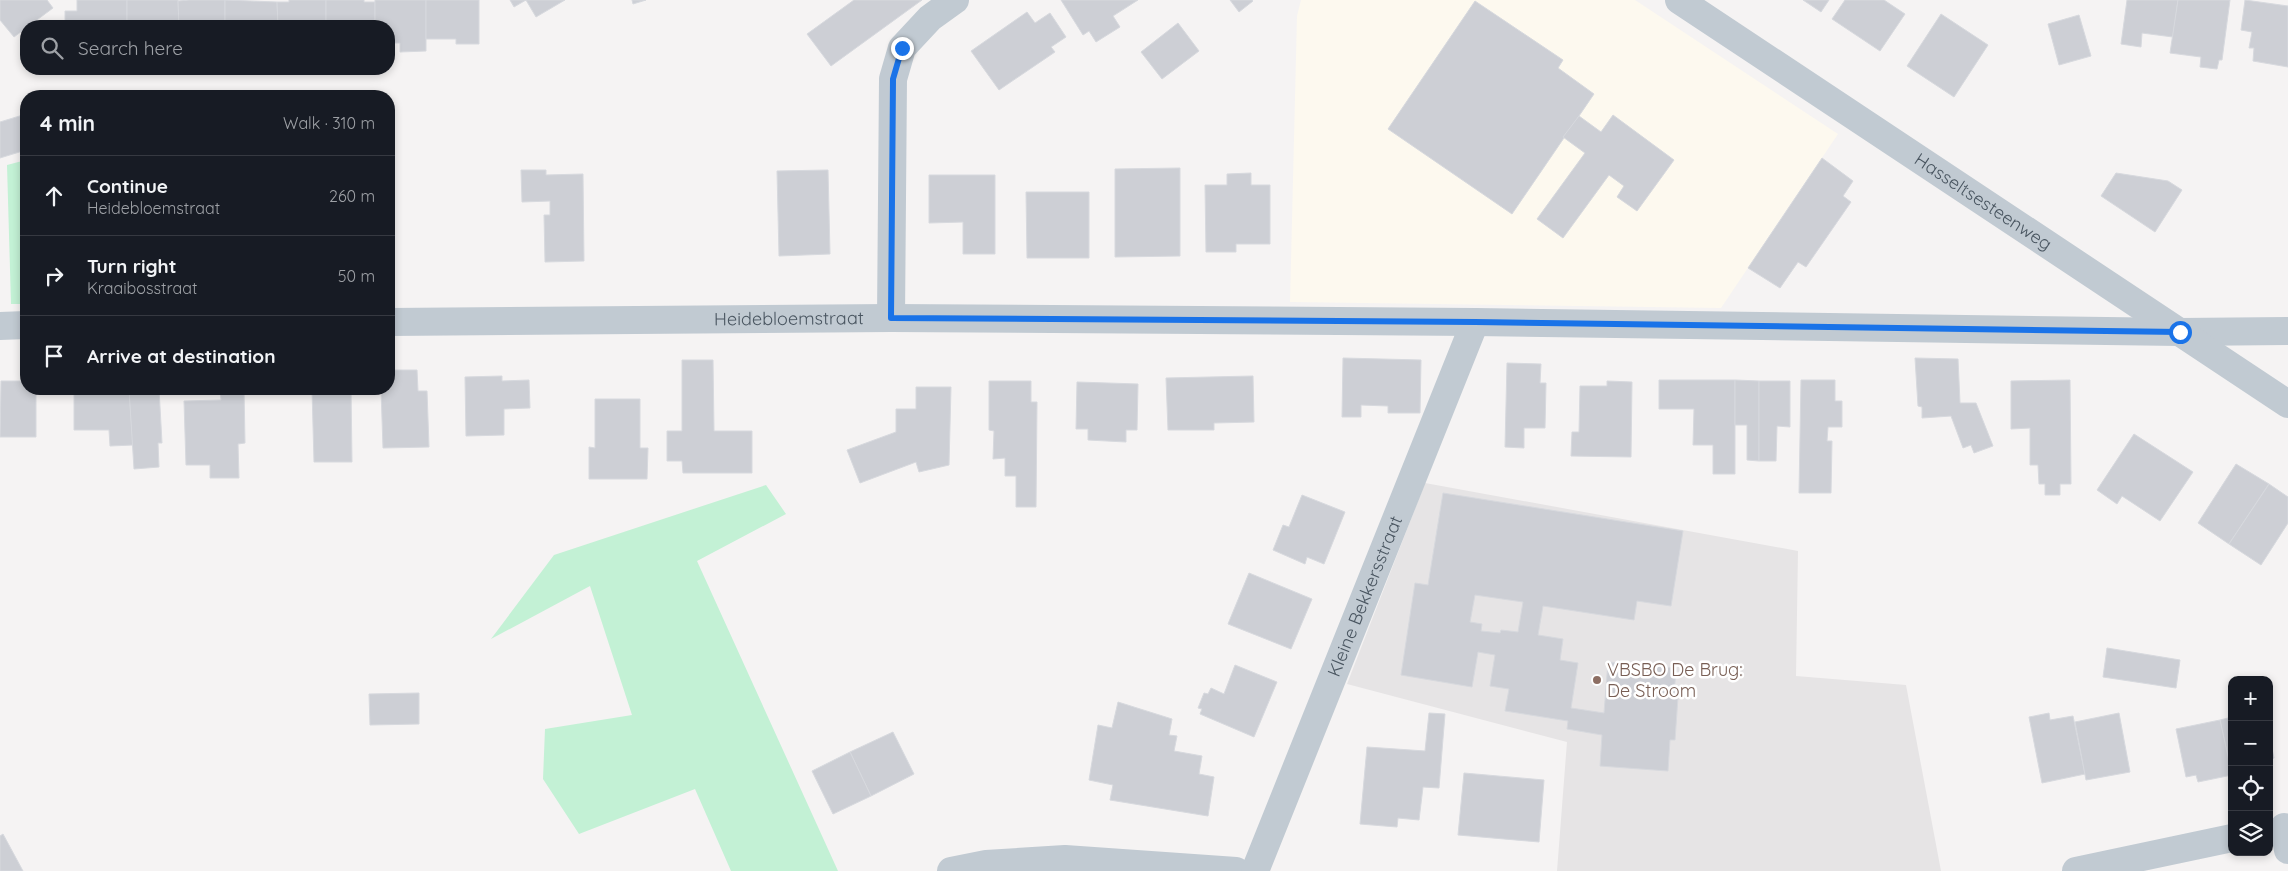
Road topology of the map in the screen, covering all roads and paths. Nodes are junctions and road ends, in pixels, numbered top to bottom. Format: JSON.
{"nodes":[{"id":1,"x":955,"y":0,"type":"edge"},
{"id":2,"x":1679,"y":0,"type":"edge"},
{"id":3,"x":891,"y":318,"type":"junction"},
{"id":4,"x":395,"y":322,"type":"edge"},
{"id":5,"x":1475,"y":322,"type":"junction"},
{"id":6,"x":20,"y":325,"type":"edge"},
{"id":7,"x":0,"y":326,"type":"edge"},
{"id":8,"x":2288,"y":331,"type":"edge"},
{"id":9,"x":2180,"y":332,"type":"junction"},
{"id":10,"x":2288,"y":404,"type":"edge"},
{"id":11,"x":2228,"y":839,"type":"edge"},
{"id":12,"x":988,"y":868,"type":"edge"},
{"id":13,"x":951,"y":871,"type":"edge"},
{"id":14,"x":1236,"y":871,"type":"edge"},
{"id":15,"x":1255,"y":871,"type":"edge"},
{"id":16,"x":2076,"y":871,"type":"edge"}],
"edges":[{"from":1,"to":3,"type":"street"},
{"from":2,"to":9,"type":"street","name":"Hasseltsesteenweg"},
{"from":3,"to":4,"type":"street","name":"Heidebloemstraat"},
{"from":3,"to":5,"type":"street","name":"Heidebloemstraat"},
{"from":5,"to":9,"type":"street","name":"Heidebloemstraat"},
{"from":5,"to":15,"type":"street","name":"Kleine Bekkersstraat"},
{"from":6,"to":7,"type":"street"},
{"from":8,"to":9,"type":"street","name":"Heidebloemstraat"},
{"from":9,"to":10,"type":"street","name":"Hasseltsesteenweg"},
{"from":11,"to":16,"type":"street"},
{"from":12,"to":13,"type":"street"},
{"from":12,"to":14,"type":"street"}]}
